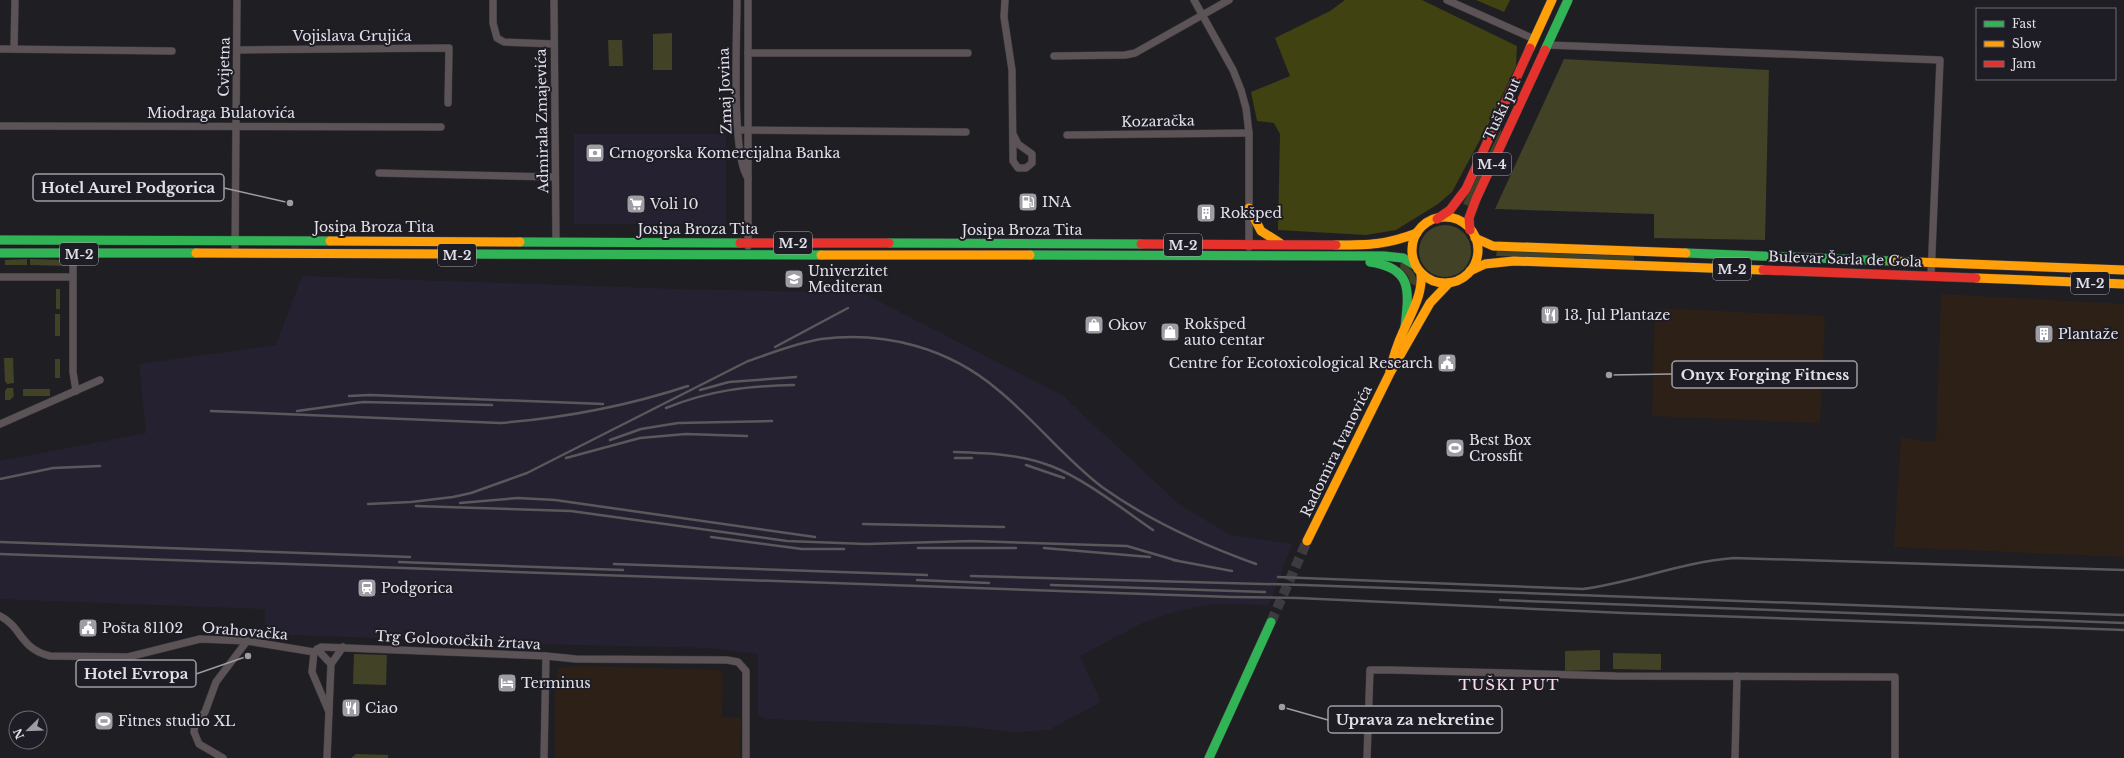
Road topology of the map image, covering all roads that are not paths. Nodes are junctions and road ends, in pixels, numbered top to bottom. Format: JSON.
{"nodes":[{"id":1,"x":15,"y":0,"type":"edge"},
{"id":2,"x":237,"y":0,"type":"edge"},
{"id":3,"x":493,"y":0,"type":"edge"},
{"id":4,"x":554,"y":0,"type":"edge"},
{"id":5,"x":737,"y":0,"type":"edge"},
{"id":6,"x":748,"y":0,"type":"edge"},
{"id":7,"x":1005,"y":0,"type":"edge"},
{"id":8,"x":1194,"y":0,"type":"edge"},
{"id":9,"x":1229,"y":0,"type":"edge"},
{"id":10,"x":1447,"y":0,"type":"edge"},
{"id":11,"x":1552,"y":0,"type":"edge"},
{"id":12,"x":1568,"y":0,"type":"edge"},
{"id":13,"x":1203,"y":15,"type":"junction"},
{"id":14,"x":1534,"y":39,"type":"junction"},
{"id":15,"x":554,"y":44,"type":"junction"},
{"id":16,"x":1548,"y":45,"type":"junction"},
{"id":17,"x":0,"y":49,"type":"edge"},
{"id":18,"x":14,"y":49,"type":"junction"},
{"id":19,"x":237,"y":50,"type":"junction"},
{"id":20,"x":172,"y":51,"type":"dead end"},
{"id":21,"x":748,"y":53,"type":"junction"},
{"id":22,"x":968,"y":53,"type":"dead end"},
{"id":23,"x":1054,"y":56,"type":"dead end"},
{"id":24,"x":448,"y":103,"type":"dead end"},
{"id":25,"x":236,"y":125,"type":"junction"},
{"id":26,"x":0,"y":126,"type":"edge"},
{"id":27,"x":441,"y":127,"type":"dead end"},
{"id":28,"x":738,"y":130,"type":"junction"},
{"id":29,"x":748,"y":130,"type":"junction"},
{"id":30,"x":966,"y":132,"type":"dead end"},
{"id":31,"x":1249,"y":133,"type":"junction"},
{"id":32,"x":1013,"y":134,"type":"junction"},
{"id":33,"x":1067,"y":135,"type":"dead end"},
{"id":34,"x":379,"y":173,"type":"dead end"},
{"id":35,"x":555,"y":177,"type":"junction"},
{"id":36,"x":748,"y":178,"type":"junction"},
{"id":37,"x":1249,"y":208,"type":"junction"},
{"id":38,"x":1436,"y":218,"type":"junction"},
{"id":39,"x":1417,"y":233,"type":"junction"},
{"id":40,"x":1472,"y":234,"type":"junction"},
{"id":41,"x":0,"y":240,"type":"edge"},
{"id":42,"x":235,"y":240,"type":"junction"},
{"id":43,"x":556,"y":242,"type":"junction"},
{"id":44,"x":748,"y":243,"type":"junction"},
{"id":45,"x":1006,"y":244,"type":"junction"},
{"id":46,"x":1249,"y":245,"type":"junction"},
{"id":47,"x":1284,"y":245,"type":"junction"},
{"id":48,"x":1651,"y":252,"type":"junction"},
{"id":49,"x":0,"y":253,"type":"edge"},
{"id":50,"x":73,"y":254,"type":"junction"},
{"id":51,"x":235,"y":254,"type":"junction"},
{"id":52,"x":748,"y":255,"type":"junction"},
{"id":53,"x":1006,"y":255,"type":"junction"},
{"id":54,"x":1249,"y":256,"type":"junction"},
{"id":55,"x":1343,"y":256,"type":"junction"},
{"id":56,"x":1932,"y":263,"type":"junction"},
{"id":57,"x":1415,"y":265,"type":"junction"},
{"id":58,"x":1651,"y":266,"type":"junction"},
{"id":59,"x":2124,"y":270,"type":"edge"},
{"id":60,"x":1470,"y":271,"type":"junction"},
{"id":61,"x":1421,"y":273,"type":"junction"},
{"id":62,"x":1931,"y":276,"type":"junction"},
{"id":63,"x":0,"y":277,"type":"edge"},
{"id":64,"x":73,"y":277,"type":"junction"},
{"id":65,"x":1449,"y":283,"type":"junction"},
{"id":66,"x":2124,"y":284,"type":"edge"},
{"id":67,"x":1404,"y":327,"type":"junction"},
{"id":68,"x":1390,"y":373,"type":"junction"},
{"id":69,"x":100,"y":380,"type":"dead end"},
{"id":70,"x":76,"y":391,"type":"junction"},
{"id":71,"x":0,"y":424,"type":"edge"},
{"id":72,"x":1307,"y":542,"type":"tunnel mouth"},
{"id":73,"x":0,"y":616,"type":"edge"},
{"id":74,"x":1271,"y":622,"type":"tunnel mouth"},
{"id":75,"x":247,"y":641,"type":"junction"},
{"id":76,"x":343,"y":647,"type":"junction"},
{"id":77,"x":316,"y":651,"type":"junction"},
{"id":78,"x":546,"y":656,"type":"junction"},
{"id":79,"x":331,"y":664,"type":"junction"},
{"id":80,"x":1737,"y":676,"type":"junction"},
{"id":81,"x":329,"y":712,"type":"junction"},
{"id":82,"x":223,"y":758,"type":"edge"},
{"id":83,"x":327,"y":758,"type":"edge"},
{"id":84,"x":544,"y":758,"type":"edge"},
{"id":85,"x":746,"y":758,"type":"edge"},
{"id":86,"x":1209,"y":758,"type":"edge"},
{"id":87,"x":1367,"y":758,"type":"edge"},
{"id":88,"x":1736,"y":758,"type":"edge"},
{"id":89,"x":1895,"y":758,"type":"edge"}],
"edges":[{"from":1,"to":18,"type":"street"},
{"from":2,"to":19,"type":"street","name":"Cvijetna"},
{"from":3,"to":15,"type":"street"},
{"from":4,"to":15,"type":"street","name":"Admirala Zmajevića"},
{"from":5,"to":28,"type":"street","name":"Zmaj Jovina"},
{"from":6,"to":21,"type":"street","name":"Zmaj Jovina"},
{"from":7,"to":32,"type":"street"},
{"from":8,"to":13,"type":"street"},
{"from":9,"to":13,"type":"street"},
{"from":10,"to":14,"type":"street"},
{"from":11,"to":14,"type":"main road","number":"M-4"},
{"from":12,"to":16,"type":"main road","number":"M-4"},
{"from":13,"to":23,"type":"street"},
{"from":13,"to":31,"type":"street"},
{"from":14,"to":38,"type":"main road","name":"Tuški put","number":"M-4"},
{"from":15,"to":35,"type":"street","name":"Admirala Zmajevića"},
{"from":16,"to":40,"type":"main road","name":"Tuški put","number":"M-4"},
{"from":16,"to":56,"type":"street"},
{"from":17,"to":18,"type":"street"},
{"from":18,"to":20,"type":"street"},
{"from":19,"to":24,"type":"street","name":"Vojislava Grujića"},
{"from":19,"to":25,"type":"street","name":"Cvijetna"},
{"from":21,"to":22,"type":"street"},
{"from":21,"to":29,"type":"street","name":"Zmaj Jovina"},
{"from":25,"to":26,"type":"street","name":"Miodraga Bulatovića"},
{"from":25,"to":27,"type":"street","name":"Miodraga Bulatovića"},
{"from":25,"to":42,"type":"street","name":"Cvijetna"},
{"from":28,"to":29,"type":"street"},
{"from":28,"to":36,"type":"street","name":"Zmaj Jovina"},
{"from":29,"to":30,"type":"street"},
{"from":29,"to":36,"type":"street","name":"Zmaj Jovina"},
{"from":31,"to":33,"type":"street","name":"Kozaračka"},
{"from":31,"to":37,"type":"street"},
{"from":32,"to":32,"type":"street"},
{"from":34,"to":35,"type":"street"},
{"from":35,"to":43,"type":"street","name":"Admirala Zmajevića"},
{"from":36,"to":44,"type":"street","name":"Zmaj Jovina"},
{"from":37,"to":46,"type":"street"},
{"from":37,"to":47,"type":"main road"},
{"from":38,"to":39,"type":"main road","number":"M-2"},
{"from":38,"to":40,"type":"main road","number":"M-2"},
{"from":39,"to":47,"type":"main road","name":"Josipa Broza Tita","number":"M-2"},
{"from":39,"to":57,"type":"main road"},
{"from":40,"to":48,"type":"main road","name":"Bulevar Šarla de Gola","number":"M-2"},
{"from":40,"to":60,"type":"main road"},
{"from":41,"to":42,"type":"main road","name":"Josipa Broza Tita","number":"M-2"},
{"from":42,"to":43,"type":"main road","name":"Josipa Broza Tita","number":"M-2"},
{"from":42,"to":51,"type":"street","name":"Cvijetna"},
{"from":43,"to":44,"type":"main road","name":"Josipa Broza Tita","number":"M-2"},
{"from":44,"to":45,"type":"main road","name":"Josipa Broza Tita","number":"M-2"},
{"from":44,"to":52,"type":"street","name":"Zmaj Jovina"},
{"from":45,"to":46,"type":"main road","name":"Josipa Broza Tita","number":"M-2"},
{"from":45,"to":53,"type":"main road"},
{"from":46,"to":47,"type":"main road","name":"Josipa Broza Tita","number":"M-2"},
{"from":46,"to":54,"type":"street"},
{"from":48,"to":56,"type":"main road","name":"Bulevar Šarla de Gola","number":"M-2"},
{"from":48,"to":58,"type":"main road"},
{"from":49,"to":50,"type":"main road","name":"Josipa Broza Tita","number":"M-2"},
{"from":50,"to":51,"type":"main road","name":"Josipa Broza Tita","number":"M-2"},
{"from":50,"to":64,"type":"street"},
{"from":51,"to":52,"type":"main road","name":"Josipa Broza Tita","number":"M-2"},
{"from":52,"to":53,"type":"main road","name":"Josipa Broza Tita","number":"M-2"},
{"from":53,"to":54,"type":"main road","name":"Josipa Broza Tita","number":"M-2"},
{"from":54,"to":55,"type":"main road","name":"Josipa Broza Tita","number":"M-2"},
{"from":55,"to":57,"type":"main road","name":"Josipa Broza Tita","number":"M-2"},
{"from":55,"to":67,"type":"main road"},
{"from":56,"to":59,"type":"main road","name":"Bulevar Šarla de Gola","number":"M-2"},
{"from":56,"to":62,"type":"street"},
{"from":57,"to":61,"type":"main road"},
{"from":58,"to":60,"type":"main road","name":"Bulevar Šarla de Gola","number":"M-2"},
{"from":58,"to":62,"type":"main road","name":"Bulevar Šarla de Gola","number":"M-2"},
{"from":60,"to":65,"type":"main road","number":"M-2"},
{"from":61,"to":65,"type":"main road"},
{"from":61,"to":67,"type":"main road"},
{"from":62,"to":66,"type":"main road","name":"Bulevar Šarla de Gola","number":"M-2"},
{"from":63,"to":64,"type":"street"},
{"from":64,"to":70,"type":"street"},
{"from":65,"to":68,"type":"main road"},
{"from":67,"to":68,"type":"main road"},
{"from":68,"to":72,"type":"main road","name":"Radomira Ivanovića"},
{"from":69,"to":70,"type":"street"},
{"from":70,"to":71,"type":"street"},
{"from":73,"to":75,"type":"street","name":"Orahovačka"},
{"from":74,"to":86,"type":"main road"},
{"from":75,"to":77,"type":"street","name":"Orahovačka"},
{"from":75,"to":82,"type":"street"},
{"from":76,"to":77,"type":"street","name":"Trg Golootočkih žrtava"},
{"from":76,"to":78,"type":"street","name":"Trg Golootočkih žrtava"},
{"from":76,"to":79,"type":"street"},
{"from":77,"to":79,"type":"street"},
{"from":77,"to":81,"type":"street"},
{"from":78,"to":84,"type":"street","name":"Trg Golootočkih žrtava"},
{"from":78,"to":85,"type":"street"},
{"from":79,"to":81,"type":"street"},
{"from":80,"to":87,"type":"street"},
{"from":80,"to":88,"type":"street"},
{"from":80,"to":89,"type":"street"},
{"from":81,"to":83,"type":"street"}]}
